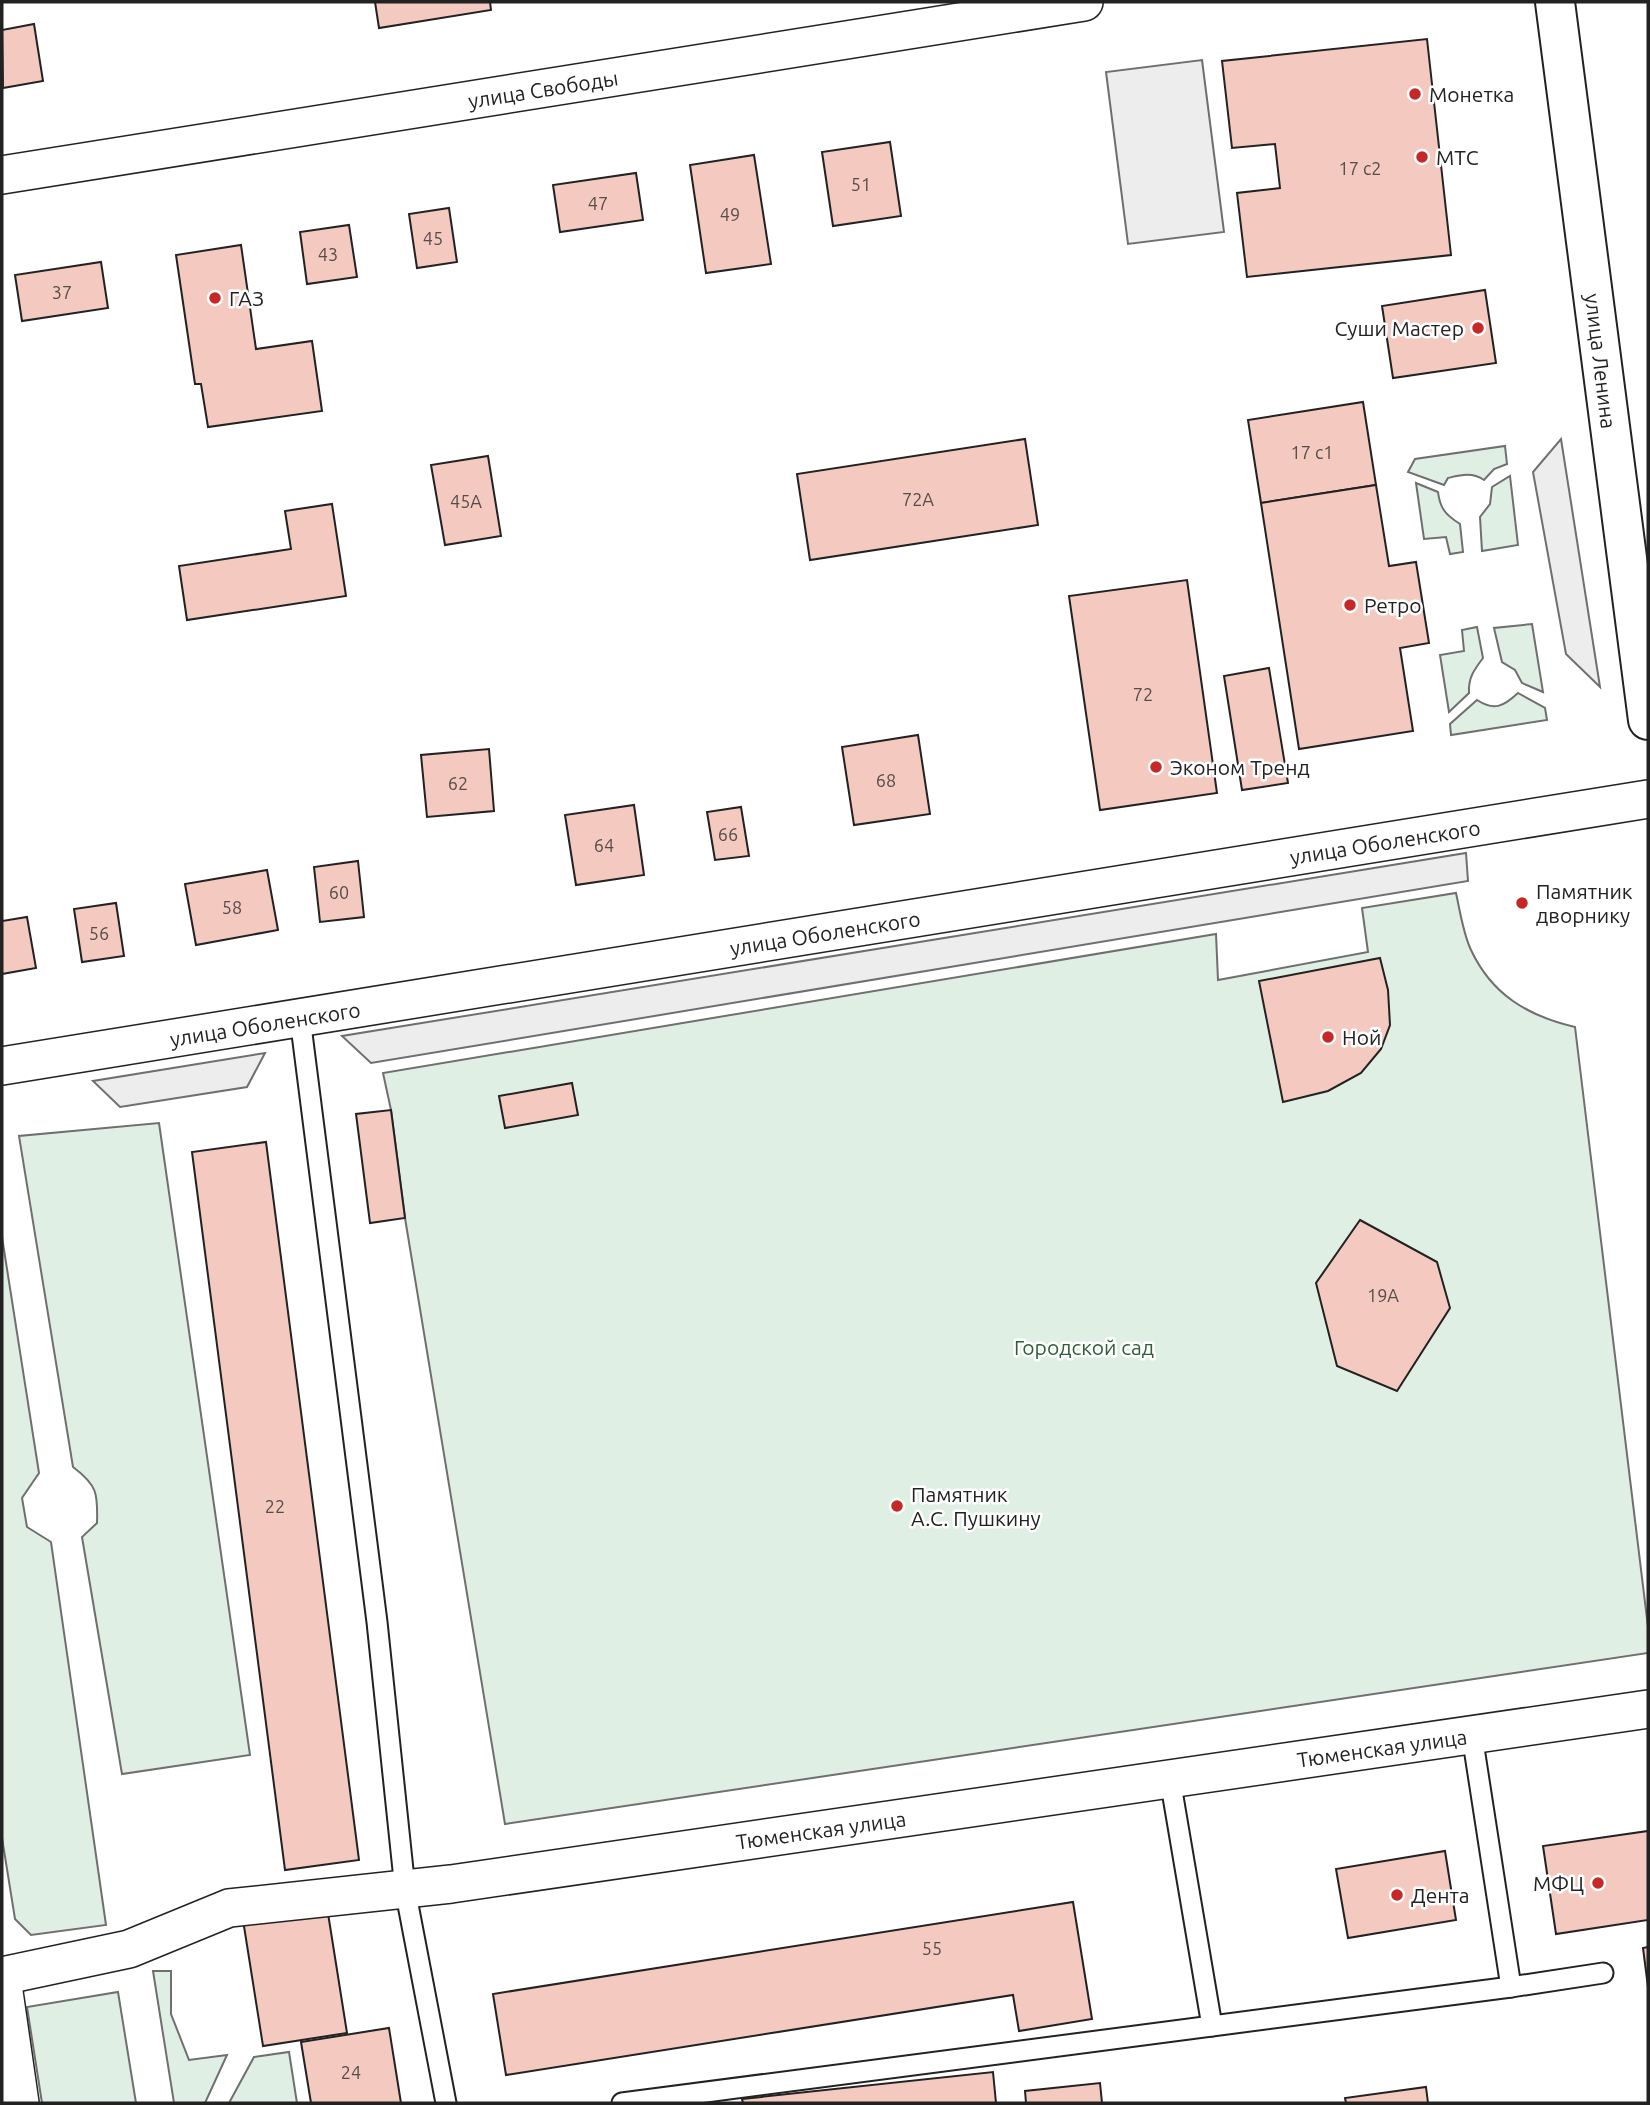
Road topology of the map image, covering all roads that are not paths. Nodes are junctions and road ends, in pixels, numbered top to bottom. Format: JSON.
{"nodes":[{"id":1,"x":1084,"y":2,"type":"edge"},
{"id":2,"x":1555,"y":2,"type":"edge"},
{"id":3,"x":2,"y":175,"type":"edge"},
{"id":4,"x":1648,"y":720,"type":"edge"},
{"id":5,"x":1648,"y":799,"type":"edge"},
{"id":6,"x":300,"y":1018,"type":"junction"},
{"id":7,"x":2,"y":1066,"type":"edge"},
{"id":8,"x":1648,"y":1709,"type":"edge"},
{"id":9,"x":1472,"y":1735,"type":"junction"},
{"id":10,"x":1170,"y":1779,"type":"junction"},
{"id":11,"x":405,"y":1889,"type":"junction"},
{"id":12,"x":1603,"y":1973,"type":"dead end"},
{"id":13,"x":2,"y":1977,"type":"edge"},
{"id":14,"x":1511,"y":1987,"type":"junction"},
{"id":15,"x":1212,"y":2026,"type":"junction"},
{"id":16,"x":20,"y":2103,"type":"edge"},
{"id":17,"x":446,"y":2103,"type":"edge"},
{"id":18,"x":622,"y":2103,"type":"edge"}],
"edges":[{"from":1,"to":3,"type":"street","name":"улица Свободы"},
{"from":2,"to":4,"type":"main road","name":"улица Ленина"},
{"from":5,"to":6,"type":"street","name":"улица Оболенского"},
{"from":6,"to":7,"type":"street","name":"улица Оболенского"},
{"from":6,"to":11,"type":"lane"},
{"from":8,"to":9,"type":"street","name":"Тюменская улица"},
{"from":9,"to":10,"type":"street","name":"Тюменская улица"},
{"from":9,"to":14,"type":"lane"},
{"from":10,"to":11,"type":"street","name":"Тюменская улица"},
{"from":10,"to":15,"type":"lane"},
{"from":11,"to":13,"type":"street","name":"Тюменская улица"},
{"from":11,"to":17,"type":"lane"},
{"from":12,"to":14,"type":"lane"},
{"from":13,"to":16,"type":"street"},
{"from":14,"to":15,"type":"lane"},
{"from":15,"to":18,"type":"lane"}]}
